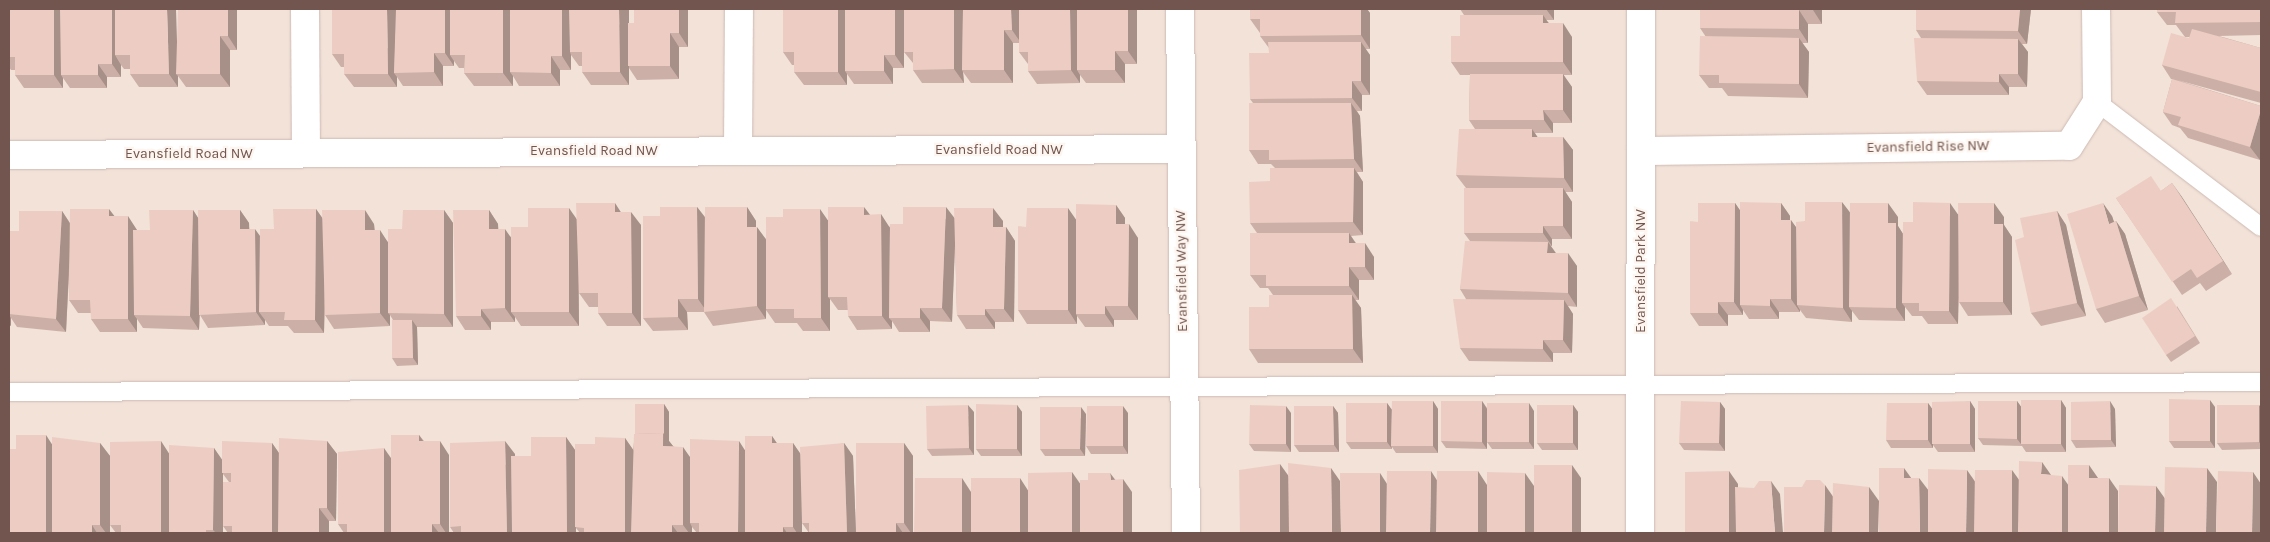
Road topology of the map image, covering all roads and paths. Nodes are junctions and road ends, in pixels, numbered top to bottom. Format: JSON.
{"nodes":[{"id":1,"x":305,"y":9,"type":"edge"},
{"id":2,"x":739,"y":9,"type":"edge"},
{"id":3,"x":1180,"y":9,"type":"edge"},
{"id":4,"x":1641,"y":9,"type":"edge"},
{"id":5,"x":2096,"y":9,"type":"edge"},
{"id":6,"x":2096,"y":102,"type":"junction"},
{"id":7,"x":1179,"y":149,"type":"junction"},
{"id":8,"x":738,"y":150,"type":"junction"},
{"id":9,"x":1641,"y":150,"type":"junction"},
{"id":10,"x":306,"y":153,"type":"junction"},
{"id":11,"x":9,"y":155,"type":"edge"},
{"id":12,"x":2261,"y":227,"type":"edge"},
{"id":13,"x":2261,"y":382,"type":"edge"},
{"id":14,"x":1640,"y":384,"type":"junction"},
{"id":15,"x":1185,"y":385,"type":"junction"},
{"id":16,"x":9,"y":392,"type":"edge"},
{"id":17,"x":1186,"y":533,"type":"edge"},
{"id":18,"x":1640,"y":533,"type":"edge"}],
"edges":[{"from":1,"to":10,"type":"street"},
{"from":2,"to":8,"type":"street"},
{"from":3,"to":7,"type":"street","name":"Evansfield Way NW"},
{"from":4,"to":9,"type":"street","name":"Evansfield Park NW"},
{"from":5,"to":6,"type":"street"},
{"from":6,"to":9,"type":"street","name":"Evansfield Rise NW"},
{"from":6,"to":12,"type":"lane"},
{"from":7,"to":8,"type":"street","name":"Evansfield Road NW"},
{"from":7,"to":15,"type":"street","name":"Evansfield Way NW"},
{"from":8,"to":10,"type":"street","name":"Evansfield Road NW"},
{"from":9,"to":14,"type":"street","name":"Evansfield Park NW"},
{"from":10,"to":11,"type":"street","name":"Evansfield Road NW"},
{"from":13,"to":14,"type":"lane"},
{"from":14,"to":15,"type":"lane"},
{"from":14,"to":18,"type":"street","name":"Evansfield Park NW"},
{"from":15,"to":16,"type":"lane"},
{"from":15,"to":17,"type":"street","name":"Evansfield Way NW"}]}
